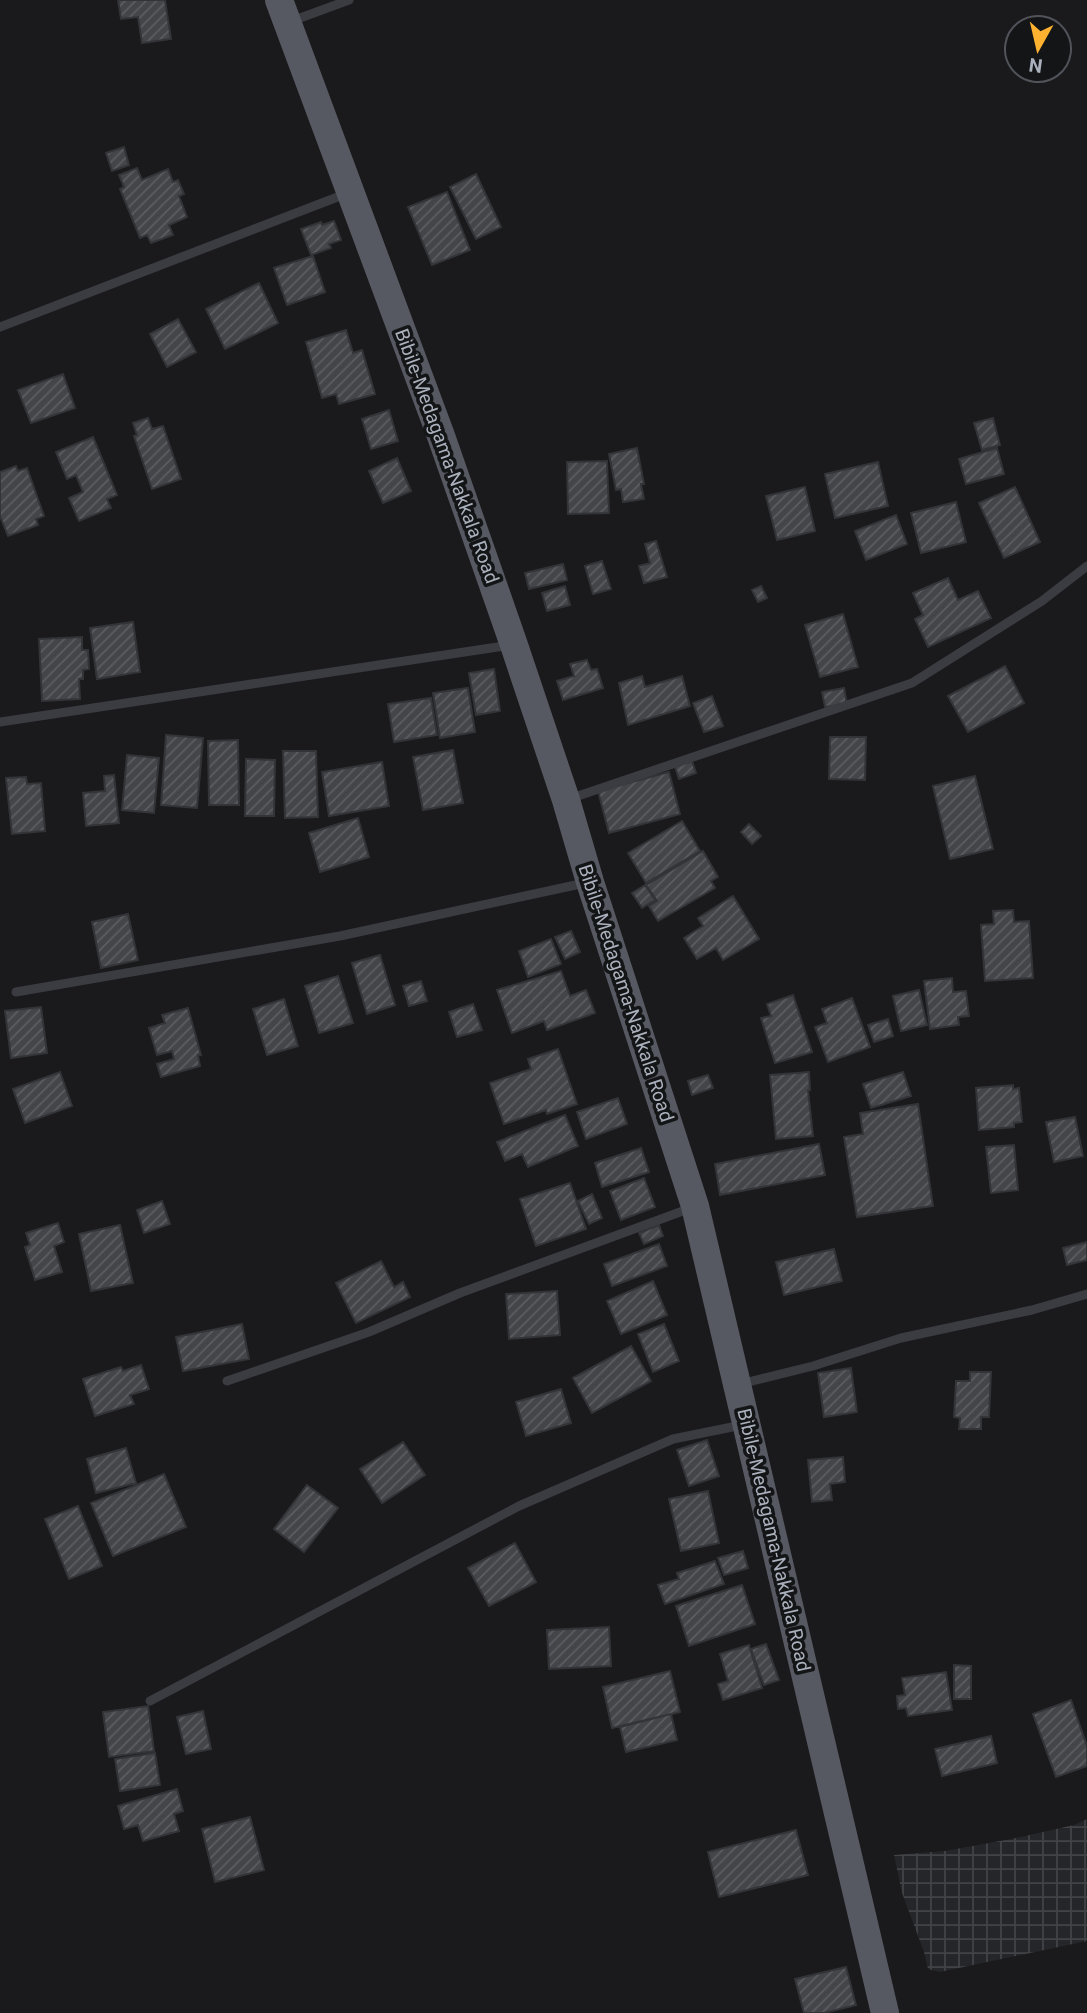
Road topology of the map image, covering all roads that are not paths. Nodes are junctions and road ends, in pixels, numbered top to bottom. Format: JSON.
{"nodes":[{"id":1,"x":349,"y":0,"type":"edge"},
{"id":2,"x":284,"y":11,"type":"edge"},
{"id":3,"x":352,"y":191,"type":"junction"},
{"id":4,"x":0,"y":327,"type":"edge"},
{"id":5,"x":1087,"y":566,"type":"edge"},
{"id":6,"x":514,"y":645,"type":"junction"},
{"id":7,"x":0,"y":722,"type":"edge"},
{"id":8,"x":566,"y":800,"type":"junction"},
{"id":9,"x":590,"y":882,"type":"junction"},
{"id":10,"x":16,"y":992,"type":"dead end"},
{"id":11,"x":695,"y":1206,"type":"junction"},
{"id":12,"x":1087,"y":1294,"type":"edge"},
{"id":13,"x":227,"y":1381,"type":"dead end"},
{"id":14,"x":738,"y":1385,"type":"junction"},
{"id":15,"x":746,"y":1424,"type":"junction"},
{"id":16,"x":150,"y":1701,"type":"dead end"},
{"id":17,"x":885,"y":2013,"type":"edge"}],
"edges":[{"from":1,"to":2,"type":"lane"},
{"from":2,"to":3,"type":"main road","name":"Bibile-Medagama-Nakkala Road"},
{"from":3,"to":4,"type":"lane"},
{"from":3,"to":6,"type":"main road","name":"Bibile-Medagama-Nakkala Road"},
{"from":5,"to":8,"type":"lane"},
{"from":6,"to":7,"type":"lane"},
{"from":6,"to":8,"type":"main road","name":"Bibile-Medagama-Nakkala Road"},
{"from":8,"to":9,"type":"main road","name":"Bibile-Medagama-Nakkala Road"},
{"from":9,"to":10,"type":"lane"},
{"from":9,"to":11,"type":"main road","name":"Bibile-Medagama-Nakkala Road"},
{"from":11,"to":13,"type":"lane"},
{"from":11,"to":14,"type":"main road","name":"Bibile-Medagama-Nakkala Road"},
{"from":12,"to":14,"type":"lane"},
{"from":14,"to":15,"type":"main road","name":"Bibile-Medagama-Nakkala Road"},
{"from":15,"to":16,"type":"lane"},
{"from":15,"to":17,"type":"main road","name":"Bibile-Medagama-Nakkala Road"}]}
